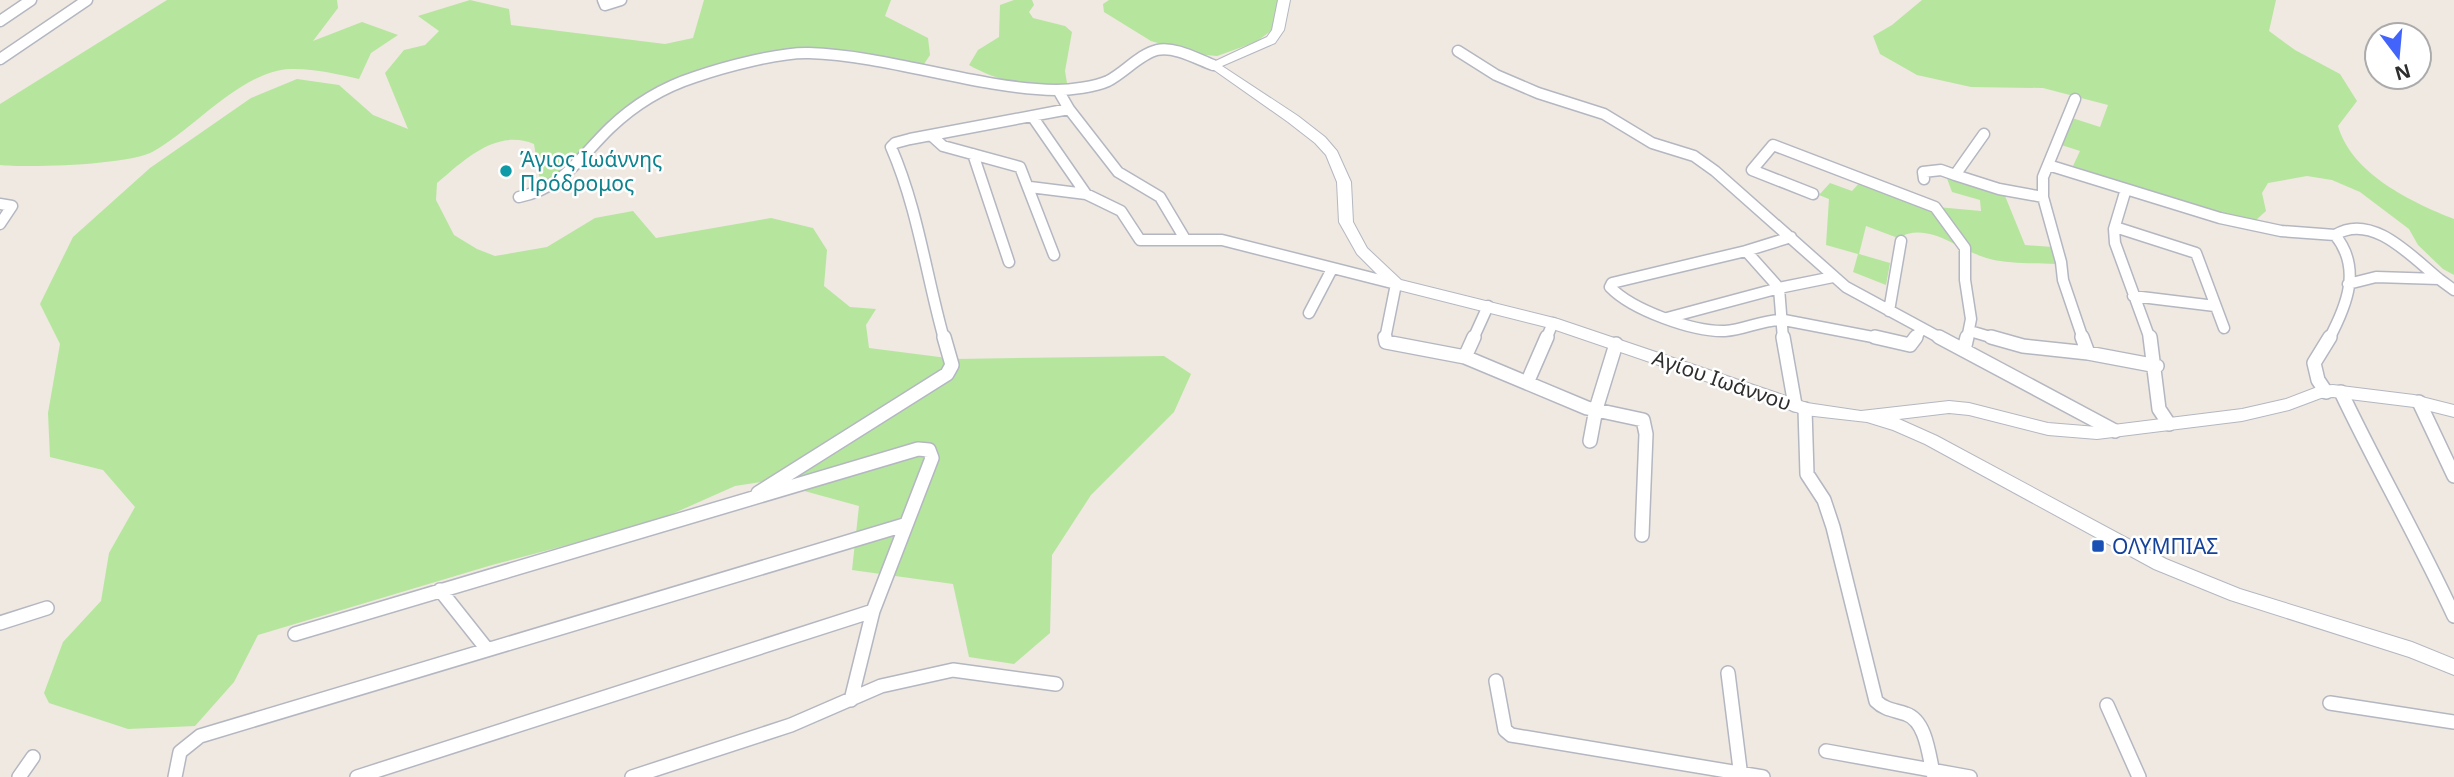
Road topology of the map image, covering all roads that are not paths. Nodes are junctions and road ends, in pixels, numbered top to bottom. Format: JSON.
{"nodes":[{"id":1,"x":31,"y":0,"type":"edge"},
{"id":2,"x":87,"y":0,"type":"edge"},
{"id":3,"x":603,"y":0,"type":"edge"},
{"id":4,"x":621,"y":0,"type":"edge"},
{"id":5,"x":1284,"y":0,"type":"edge"},
{"id":6,"x":0,"y":21,"type":"edge"},
{"id":7,"x":1458,"y":51,"type":"dead end"},
{"id":8,"x":0,"y":59,"type":"edge"},
{"id":9,"x":1213,"y":65,"type":"junction"},
{"id":10,"x":1058,"y":90,"type":"junction"},
{"id":11,"x":2075,"y":99,"type":"dead end"},
{"id":12,"x":1069,"y":109,"type":"junction"},
{"id":13,"x":1032,"y":116,"type":"junction"},
{"id":14,"x":1984,"y":134,"type":"dead end"},
{"id":15,"x":933,"y":137,"type":"junction"},
{"id":16,"x":973,"y":154,"type":"junction"},
{"id":17,"x":2048,"y":164,"type":"junction"},
{"id":18,"x":1752,"y":170,"type":"junction"},
{"id":19,"x":1955,"y":174,"type":"junction"},
{"id":20,"x":1924,"y":179,"type":"dead end"},
{"id":21,"x":1030,"y":187,"type":"junction"},
{"id":22,"x":2126,"y":189,"type":"junction"},
{"id":23,"x":1737,"y":190,"type":"junction"},
{"id":24,"x":1086,"y":194,"type":"junction"},
{"id":25,"x":1813,"y":194,"type":"dead end"},
{"id":26,"x":519,"y":197,"type":"dead end"},
{"id":27,"x":2043,"y":197,"type":"junction"},
{"id":28,"x":0,"y":204,"type":"edge"},
{"id":29,"x":0,"y":224,"type":"edge"},
{"id":30,"x":2115,"y":227,"type":"junction"},
{"id":31,"x":2335,"y":235,"type":"junction"},
{"id":32,"x":1791,"y":237,"type":"junction"},
{"id":33,"x":1185,"y":239,"type":"junction"},
{"id":34,"x":1901,"y":241,"type":"dead end"},
{"id":35,"x":1746,"y":251,"type":"junction"},
{"id":36,"x":1054,"y":255,"type":"dead end"},
{"id":37,"x":1009,"y":262,"type":"dead end"},
{"id":38,"x":1332,"y":269,"type":"junction"},
{"id":39,"x":1833,"y":276,"type":"junction"},
{"id":40,"x":2439,"y":279,"type":"junction"},
{"id":41,"x":1396,"y":284,"type":"junction"},
{"id":42,"x":2348,"y":284,"type":"junction"},
{"id":43,"x":1779,"y":288,"type":"junction"},
{"id":44,"x":2454,"y":290,"type":"edge"},
{"id":45,"x":2133,"y":296,"type":"junction"},
{"id":46,"x":1488,"y":306,"type":"junction"},
{"id":47,"x":2215,"y":306,"type":"junction"},
{"id":48,"x":1889,"y":311,"type":"junction"},
{"id":49,"x":1309,"y":313,"type":"dead end"},
{"id":50,"x":1667,"y":318,"type":"junction"},
{"id":51,"x":1782,"y":319,"type":"junction"},
{"id":52,"x":1553,"y":323,"type":"junction"},
{"id":53,"x":1922,"y":328,"type":"junction"},
{"id":54,"x":2224,"y":328,"type":"dead end"},
{"id":55,"x":1970,"y":331,"type":"junction"},
{"id":56,"x":1616,"y":344,"type":"junction"},
{"id":57,"x":1964,"y":350,"type":"junction"},
{"id":58,"x":2088,"y":353,"type":"junction"},
{"id":59,"x":1465,"y":357,"type":"junction"},
{"id":60,"x":2157,"y":366,"type":"junction"},
{"id":61,"x":1527,"y":383,"type":"junction"},
{"id":62,"x":2333,"y":392,"type":"junction"},
{"id":63,"x":2418,"y":402,"type":"junction"},
{"id":64,"x":1800,"y":407,"type":"junction"},
{"id":65,"x":1597,"y":410,"type":"junction"},
{"id":66,"x":2454,"y":411,"type":"edge"},
{"id":67,"x":1861,"y":418,"type":"junction"},
{"id":68,"x":2169,"y":424,"type":"junction"},
{"id":69,"x":2115,"y":431,"type":"junction"},
{"id":70,"x":1590,"y":441,"type":"dead end"},
{"id":71,"x":2454,"y":476,"type":"edge"},
{"id":72,"x":745,"y":501,"type":"junction"},
{"id":73,"x":904,"y":525,"type":"junction"},
{"id":74,"x":1642,"y":535,"type":"dead end"},
{"id":75,"x":440,"y":590,"type":"junction"},
{"id":76,"x":47,"y":608,"type":"dead end"},
{"id":77,"x":873,"y":611,"type":"junction"},
{"id":78,"x":2454,"y":616,"type":"edge"},
{"id":79,"x":0,"y":624,"type":"edge"},
{"id":80,"x":295,"y":634,"type":"dead end"},
{"id":81,"x":486,"y":648,"type":"junction"},
{"id":82,"x":2454,"y":667,"type":"edge"},
{"id":83,"x":1728,"y":673,"type":"dead end"},
{"id":84,"x":1496,"y":681,"type":"dead end"},
{"id":85,"x":1056,"y":684,"type":"dead end"},
{"id":86,"x":850,"y":699,"type":"junction"},
{"id":87,"x":2330,"y":704,"type":"dead end"},
{"id":88,"x":2107,"y":705,"type":"dead end"},
{"id":89,"x":2454,"y":722,"type":"edge"},
{"id":90,"x":1826,"y":751,"type":"dead end"},
{"id":91,"x":33,"y":757,"type":"dead end"},
{"id":92,"x":1932,"y":772,"type":"edge"},
{"id":93,"x":1741,"y":775,"type":"edge"},
{"id":94,"x":19,"y":777,"type":"edge"},
{"id":95,"x":175,"y":777,"type":"edge"},
{"id":96,"x":357,"y":777,"type":"edge"},
{"id":97,"x":632,"y":777,"type":"edge"},
{"id":98,"x":1763,"y":777,"type":"edge"},
{"id":99,"x":1970,"y":777,"type":"edge"},
{"id":100,"x":2139,"y":777,"type":"edge"}],
"edges":[{"from":1,"to":6,"type":"street"},
{"from":2,"to":8,"type":"street"},
{"from":3,"to":4,"type":"street"},
{"from":5,"to":9,"type":"street"},
{"from":7,"to":23,"type":"street"},
{"from":9,"to":10,"type":"street"},
{"from":9,"to":41,"type":"street"},
{"from":10,"to":12,"type":"street"},
{"from":10,"to":26,"type":"street"},
{"from":11,"to":17,"type":"street"},
{"from":12,"to":13,"type":"street"},
{"from":12,"to":33,"type":"street"},
{"from":13,"to":15,"type":"street"},
{"from":13,"to":24,"type":"street"},
{"from":14,"to":19,"type":"street"},
{"from":15,"to":16,"type":"street"},
{"from":15,"to":72,"type":"street"},
{"from":16,"to":21,"type":"street"},
{"from":16,"to":37,"type":"street"},
{"from":17,"to":22,"type":"street"},
{"from":17,"to":27,"type":"street"},
{"from":18,"to":23,"type":"street"},
{"from":18,"to":25,"type":"street"},
{"from":18,"to":55,"type":"street"},
{"from":19,"to":20,"type":"street"},
{"from":19,"to":27,"type":"street"},
{"from":21,"to":24,"type":"street"},
{"from":21,"to":36,"type":"street"},
{"from":22,"to":30,"type":"street"},
{"from":22,"to":31,"type":"street"},
{"from":23,"to":32,"type":"street"},
{"from":24,"to":33,"type":"street"},
{"from":27,"to":58,"type":"street"},
{"from":28,"to":29,"type":"street"},
{"from":30,"to":45,"type":"street"},
{"from":30,"to":47,"type":"street"},
{"from":31,"to":40,"type":"street"},
{"from":31,"to":42,"type":"street"},
{"from":32,"to":35,"type":"street"},
{"from":32,"to":39,"type":"street"},
{"from":33,"to":38,"type":"street"},
{"from":34,"to":48,"type":"street"},
{"from":35,"to":43,"type":"street"},
{"from":35,"to":50,"type":"street"},
{"from":38,"to":41,"type":"street"},
{"from":38,"to":49,"type":"street"},
{"from":39,"to":43,"type":"street"},
{"from":39,"to":48,"type":"street"},
{"from":40,"to":42,"type":"street"},
{"from":40,"to":44,"type":"street"},
{"from":41,"to":46,"type":"street","name":"Αγίου Ιωάννου"},
{"from":41,"to":59,"type":"street"},
{"from":42,"to":62,"type":"street"},
{"from":43,"to":50,"type":"street"},
{"from":43,"to":51,"type":"street"},
{"from":45,"to":47,"type":"street"},
{"from":45,"to":60,"type":"street"},
{"from":46,"to":52,"type":"street","name":"Αγίου Ιωάννου"},
{"from":46,"to":59,"type":"street"},
{"from":47,"to":54,"type":"street"},
{"from":48,"to":53,"type":"street"},
{"from":50,"to":51,"type":"street"},
{"from":51,"to":53,"type":"street"},
{"from":51,"to":64,"type":"street"},
{"from":52,"to":56,"type":"street","name":"Αγίου Ιωάννου"},
{"from":52,"to":61,"type":"street"},
{"from":53,"to":57,"type":"street"},
{"from":55,"to":57,"type":"street"},
{"from":55,"to":58,"type":"street"},
{"from":56,"to":64,"type":"street","name":"Αγίου Ιωάννου"},
{"from":56,"to":65,"type":"street"},
{"from":57,"to":69,"type":"street"},
{"from":58,"to":60,"type":"street"},
{"from":59,"to":61,"type":"street"},
{"from":60,"to":68,"type":"street"},
{"from":61,"to":65,"type":"street"},
{"from":62,"to":63,"type":"street","name":"Αγίου Ιωάννου"},
{"from":62,"to":68,"type":"street","name":"Αγίου Ιωάννου"},
{"from":62,"to":78,"type":"street"},
{"from":63,"to":66,"type":"street","name":"Αγίου Ιωάννου"},
{"from":63,"to":71,"type":"street"},
{"from":64,"to":67,"type":"street","name":"Αγίου Ιωάννου"},
{"from":64,"to":92,"type":"street"},
{"from":65,"to":70,"type":"street"},
{"from":65,"to":74,"type":"street"},
{"from":67,"to":69,"type":"street","name":"Αγίου Ιωάννου"},
{"from":67,"to":82,"type":"street"},
{"from":68,"to":69,"type":"street","name":"Αγίου Ιωάννου"},
{"from":72,"to":73,"type":"street"},
{"from":72,"to":75,"type":"street"},
{"from":73,"to":77,"type":"street"},
{"from":73,"to":81,"type":"street"},
{"from":75,"to":80,"type":"street"},
{"from":75,"to":81,"type":"street"},
{"from":76,"to":79,"type":"street"},
{"from":77,"to":86,"type":"street"},
{"from":77,"to":96,"type":"street"},
{"from":81,"to":95,"type":"street"},
{"from":83,"to":93,"type":"street"},
{"from":84,"to":93,"type":"street"},
{"from":85,"to":86,"type":"street"},
{"from":86,"to":97,"type":"street"},
{"from":87,"to":89,"type":"street"},
{"from":88,"to":100,"type":"street"},
{"from":90,"to":92,"type":"street"},
{"from":91,"to":94,"type":"street"},
{"from":92,"to":99,"type":"street"},
{"from":93,"to":98,"type":"street"}]}
